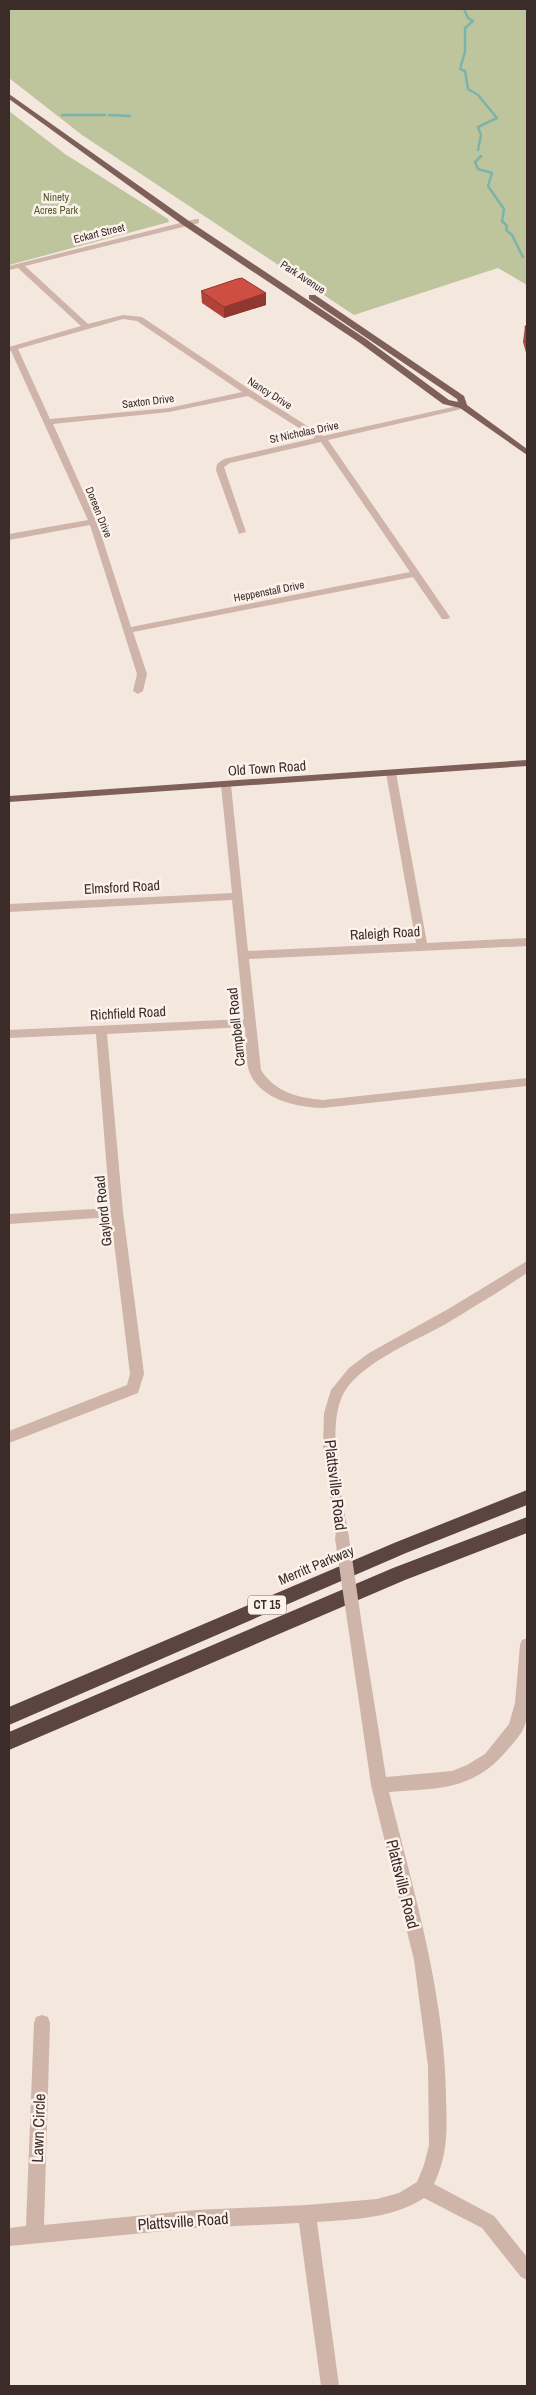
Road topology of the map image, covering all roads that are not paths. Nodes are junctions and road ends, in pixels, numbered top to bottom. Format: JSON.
{"nodes":[{"id":1,"x":9,"y":96,"type":"edge"},
{"id":2,"x":122,"y":176,"type":"junction"},
{"id":3,"x":196,"y":221,"type":"junction"},
{"id":4,"x":186,"y":223,"type":"junction"},
{"id":5,"x":19,"y":266,"type":"junction"},
{"id":6,"x":9,"y":268,"type":"edge"},
{"id":7,"x":338,"y":314,"type":"junction"},
{"id":8,"x":329,"y":319,"type":"junction"},
{"id":9,"x":86,"y":327,"type":"junction"},
{"id":10,"x":11,"y":348,"type":"edge"},
{"id":11,"x":249,"y":393,"type":"junction"},
{"id":12,"x":463,"y":406,"type":"junction"},
{"id":13,"x":48,"y":422,"type":"junction"},
{"id":14,"x":324,"y":440,"type":"junction"},
{"id":15,"x":527,"y":453,"type":"edge"},
{"id":16,"x":93,"y":522,"type":"junction"},
{"id":17,"x":242,"y":532,"type":"dead end"},
{"id":18,"x":9,"y":536,"type":"edge"},
{"id":19,"x":415,"y":574,"type":"junction"},
{"id":20,"x":446,"y":617,"type":"dead end"},
{"id":21,"x":128,"y":630,"type":"junction"},
{"id":22,"x":138,"y":691,"type":"dead end"},
{"id":23,"x":527,"y":763,"type":"edge"},
{"id":24,"x":391,"y":773,"type":"junction"},
{"id":25,"x":226,"y":785,"type":"junction"},
{"id":26,"x":9,"y":798,"type":"edge"},
{"id":27,"x":237,"y":896,"type":"junction"},
{"id":28,"x":9,"y":908,"type":"edge"},
{"id":29,"x":527,"y":942,"type":"edge"},
{"id":30,"x":422,"y":946,"type":"junction"},
{"id":31,"x":243,"y":955,"type":"junction"},
{"id":32,"x":250,"y":1023,"type":"junction"},
{"id":33,"x":101,"y":1029,"type":"junction"},
{"id":34,"x":9,"y":1034,"type":"edge"},
{"id":35,"x":527,"y":1082,"type":"edge"},
{"id":36,"x":117,"y":1212,"type":"junction"},
{"id":37,"x":9,"y":1219,"type":"edge"},
{"id":38,"x":527,"y":1266,"type":"edge"},
{"id":39,"x":9,"y":1437,"type":"edge"},
{"id":40,"x":527,"y":1497,"type":"edge"},
{"id":41,"x":527,"y":1525,"type":"edge"},
{"id":42,"x":527,"y":1645,"type":"edge"},
{"id":43,"x":9,"y":1716,"type":"edge"},
{"id":44,"x":9,"y":1741,"type":"edge"},
{"id":45,"x":378,"y":1785,"type":"junction"},
{"id":46,"x":42,"y":2022,"type":"dead end"},
{"id":47,"x":423,"y":2188,"type":"junction"},
{"id":48,"x":307,"y":2214,"type":"junction"},
{"id":49,"x":35,"y":2233,"type":"junction"},
{"id":50,"x":9,"y":2237,"type":"edge"},
{"id":51,"x":527,"y":2272,"type":"edge"},
{"id":52,"x":330,"y":2386,"type":"edge"}],
"edges":[{"from":1,"to":2,"type":"main road","name":"Park Avenue"},
{"from":2,"to":3,"type":"main road","name":"Park Avenue"},
{"from":2,"to":4,"type":"main road","name":"Park Avenue"},
{"from":3,"to":4,"type":"street","name":"Eckart Street"},
{"from":3,"to":7,"type":"main road","name":"Park Avenue"},
{"from":4,"to":5,"type":"street","name":"Eckart Street"},
{"from":4,"to":8,"type":"main road","name":"Park Avenue"},
{"from":5,"to":6,"type":"street","name":"Eckart Street"},
{"from":5,"to":9,"type":"street"},
{"from":7,"to":8,"type":"main road"},
{"from":7,"to":12,"type":"main road","name":"Park Avenue"},
{"from":8,"to":12,"type":"main road","name":"Park Avenue"},
{"from":9,"to":10,"type":"street","name":"Nancy Drive"},
{"from":9,"to":11,"type":"street","name":"Nancy Drive"},
{"from":10,"to":13,"type":"street","name":"Doreen Drive"},
{"from":11,"to":13,"type":"street","name":"Saxton Drive"},
{"from":11,"to":14,"type":"street","name":"Nancy Drive"},
{"from":12,"to":14,"type":"street","name":"St Nicholas Drive"},
{"from":12,"to":15,"type":"main road","name":"Park Avenue"},
{"from":13,"to":16,"type":"street","name":"Doreen Drive"},
{"from":14,"to":17,"type":"street","name":"St Nicholas Drive"},
{"from":14,"to":19,"type":"street","name":"Nancy Drive"},
{"from":16,"to":18,"type":"street"},
{"from":16,"to":21,"type":"street","name":"Doreen Drive"},
{"from":19,"to":20,"type":"street","name":"Nancy Drive"},
{"from":19,"to":21,"type":"street","name":"Heppenstall Drive"},
{"from":21,"to":22,"type":"street","name":"Doreen Drive"},
{"from":23,"to":24,"type":"main road","name":"Old Town Road"},
{"from":24,"to":25,"type":"main road","name":"Old Town Road"},
{"from":24,"to":30,"type":"street"},
{"from":25,"to":26,"type":"main road","name":"Old Town Road"},
{"from":25,"to":27,"type":"street","name":"Campbell Road"},
{"from":27,"to":28,"type":"street","name":"Elmsford Road"},
{"from":27,"to":31,"type":"street","name":"Campbell Road"},
{"from":29,"to":30,"type":"street","name":"Raleigh Road"},
{"from":30,"to":31,"type":"street","name":"Raleigh Road"},
{"from":31,"to":32,"type":"street","name":"Campbell Road"},
{"from":32,"to":33,"type":"street","name":"Richfield Road"},
{"from":32,"to":35,"type":"street","name":"Campbell Road"},
{"from":33,"to":34,"type":"street","name":"Richfield Road"},
{"from":33,"to":36,"type":"street","name":"Gaylord Road"},
{"from":36,"to":37,"type":"street"},
{"from":36,"to":39,"type":"street","name":"Gaylord Road"},
{"from":38,"to":45,"type":"street","name":"Plattsville Road","bridge":true},
{"from":40,"to":43,"type":"highway","name":"Merritt Parkway","number":"CT 15"},
{"from":41,"to":44,"type":"highway","number":"CT 15"},
{"from":42,"to":45,"type":"street"},
{"from":45,"to":47,"type":"street","name":"Plattsville Road"},
{"from":46,"to":49,"type":"street","name":"Lawn Circle"},
{"from":47,"to":48,"type":"street","name":"Plattsville Road"},
{"from":47,"to":51,"type":"street"},
{"from":48,"to":49,"type":"street","name":"Plattsville Road"},
{"from":48,"to":52,"type":"street"},
{"from":49,"to":50,"type":"street","name":"Plattsville Road"}]}
